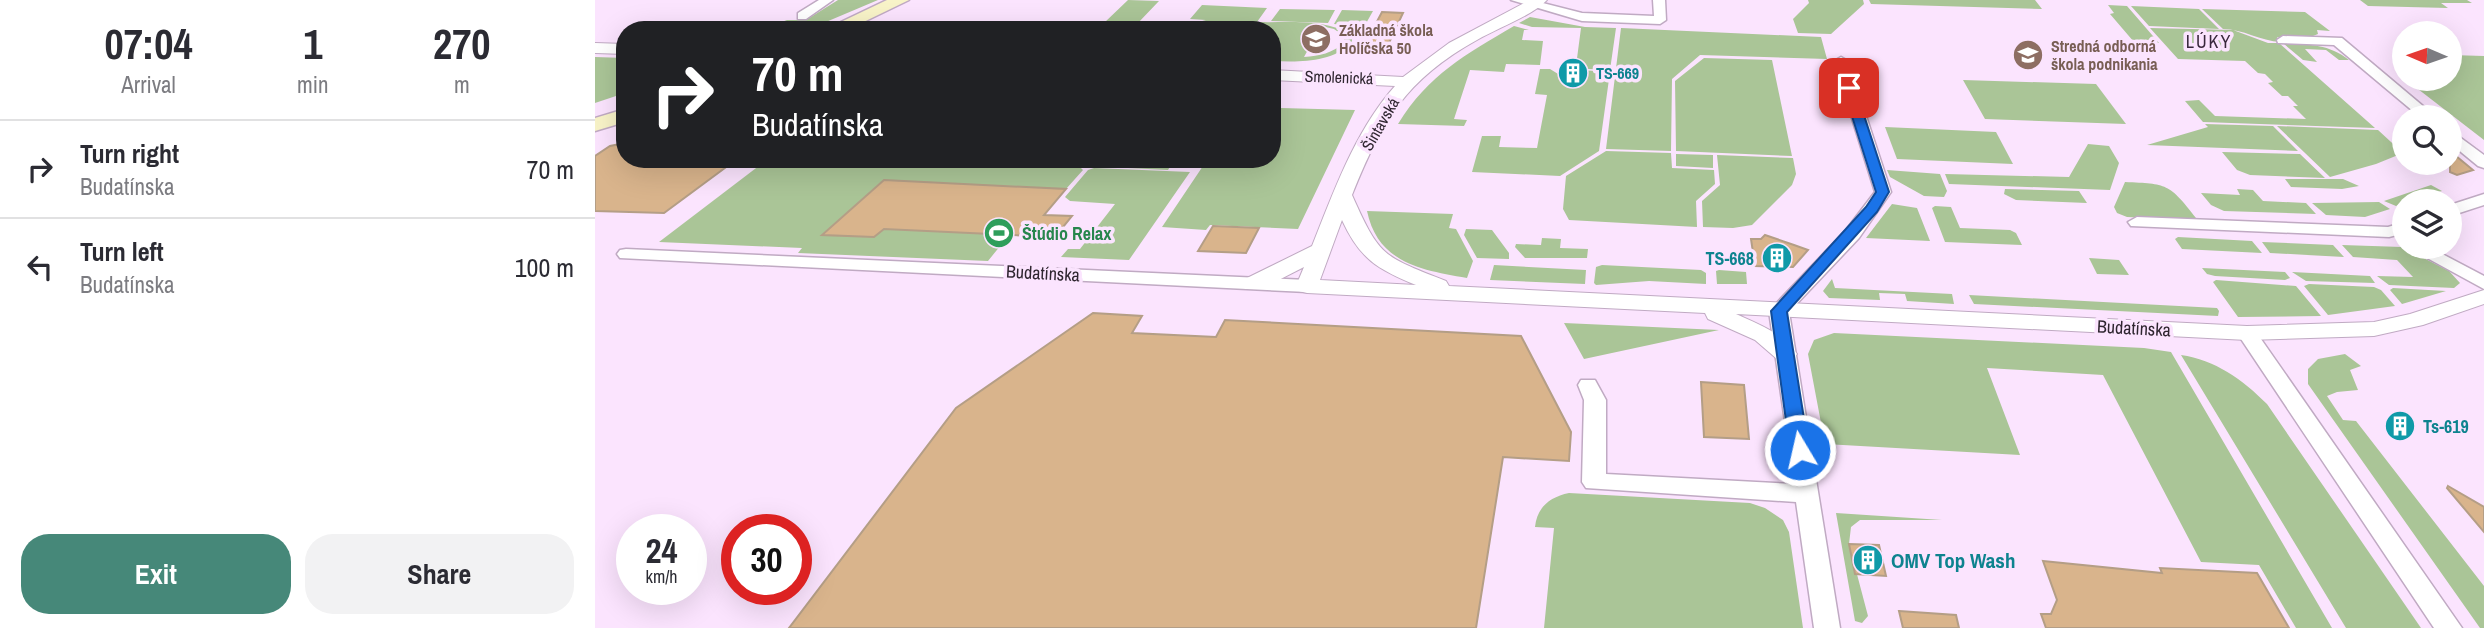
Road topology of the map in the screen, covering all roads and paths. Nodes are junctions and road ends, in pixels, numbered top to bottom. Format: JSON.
{"nodes":[{"id":1,"x":827,"y":0,"type":"edge"},
{"id":2,"x":901,"y":0,"type":"edge"},
{"id":3,"x":1659,"y":0,"type":"edge"},
{"id":4,"x":922,"y":1,"type":"edge"},
{"id":5,"x":1533,"y":3,"type":"edge"},
{"id":6,"x":802,"y":16,"type":"dead end"},
{"id":7,"x":853,"y":21,"type":"edge"},
{"id":8,"x":878,"y":21,"type":"edge"},
{"id":9,"x":2283,"y":40,"type":"dead end"},
{"id":10,"x":595,"y":48,"type":"edge"},
{"id":11,"x":616,"y":49,"type":"edge"},
{"id":12,"x":1841,"y":61,"type":"dead end"},
{"id":13,"x":1281,"y":75,"type":"edge"},
{"id":14,"x":1406,"y":82,"type":"junction"},
{"id":15,"x":2414,"y":105,"type":"edge"},
{"id":16,"x":616,"y":106,"type":"edge"},
{"id":17,"x":595,"y":113,"type":"edge"},
{"id":18,"x":616,"y":118,"type":"edge"},
{"id":19,"x":595,"y":125,"type":"edge"},
{"id":20,"x":2462,"y":145,"type":"edge"},
{"id":21,"x":2484,"y":163,"type":"edge"},
{"id":22,"x":1343,"y":196,"type":"junction"},
{"id":23,"x":2484,"y":199,"type":"edge"},
{"id":24,"x":2462,"y":207,"type":"edge"},
{"id":25,"x":2137,"y":222,"type":"dead end"},
{"id":26,"x":2392,"y":233,"type":"edge"},
{"id":27,"x":1322,"y":249,"type":"junction"},
{"id":28,"x":626,"y":254,"type":"dead end"},
{"id":29,"x":2439,"y":259,"type":"edge"},
{"id":30,"x":2484,"y":283,"type":"edge"},
{"id":31,"x":1253,"y":284,"type":"junction"},
{"id":32,"x":1307,"y":286,"type":"junction"},
{"id":33,"x":1459,"y":294,"type":"junction"},
{"id":34,"x":2484,"y":297,"type":"edge"},
{"id":35,"x":1693,"y":307,"type":"junction"},
{"id":36,"x":1779,"y":311,"type":"junction"},
{"id":37,"x":2247,"y":333,"type":"junction"},
{"id":38,"x":1785,"y":354,"type":"junction"},
{"id":39,"x":1588,"y":385,"type":"dead end"},
{"id":40,"x":1806,"y":494,"type":"junction"},
{"id":41,"x":1828,"y":628,"type":"edge"},
{"id":42,"x":2449,"y":628,"type":"edge"}],
"edges":[{"from":1,"to":6,"type":"street"},
{"from":2,"to":7,"type":"main road"},
{"from":3,"to":5,"type":"street","name":"Šintavská"},
{"from":4,"to":8,"type":"main road"},
{"from":5,"to":14,"type":"street","name":"Šintavská"},
{"from":9,"to":15,"type":"street"},
{"from":10,"to":11,"type":"street"},
{"from":12,"to":36,"type":"street"},
{"from":13,"to":14,"type":"street","name":"Smolenická"},
{"from":14,"to":22,"type":"street","name":"Šintavská"},
{"from":16,"to":17,"type":"main road"},
{"from":18,"to":19,"type":"main road"},
{"from":20,"to":21,"type":"street"},
{"from":22,"to":27,"type":"street","name":"Šintavská"},
{"from":22,"to":33,"type":"street","name":"Budatínska"},
{"from":23,"to":24,"type":"street"},
{"from":25,"to":26,"type":"street"},
{"from":27,"to":31,"type":"street"},
{"from":27,"to":32,"type":"street","name":"Šintavská"},
{"from":28,"to":31,"type":"street","name":"Budatínska"},
{"from":29,"to":30,"type":"street"},
{"from":31,"to":32,"type":"street","name":"Budatínska"},
{"from":32,"to":33,"type":"street","name":"Budatínska"},
{"from":33,"to":35,"type":"street","name":"Budatínska"},
{"from":34,"to":37,"type":"street","name":"Budatínska"},
{"from":35,"to":36,"type":"street","name":"Budatínska"},
{"from":35,"to":38,"type":"street"},
{"from":36,"to":37,"type":"street","name":"Budatínska"},
{"from":36,"to":38,"type":"street"},
{"from":37,"to":42,"type":"street"},
{"from":38,"to":40,"type":"street"},
{"from":39,"to":40,"type":"street"},
{"from":40,"to":41,"type":"street"}]}
